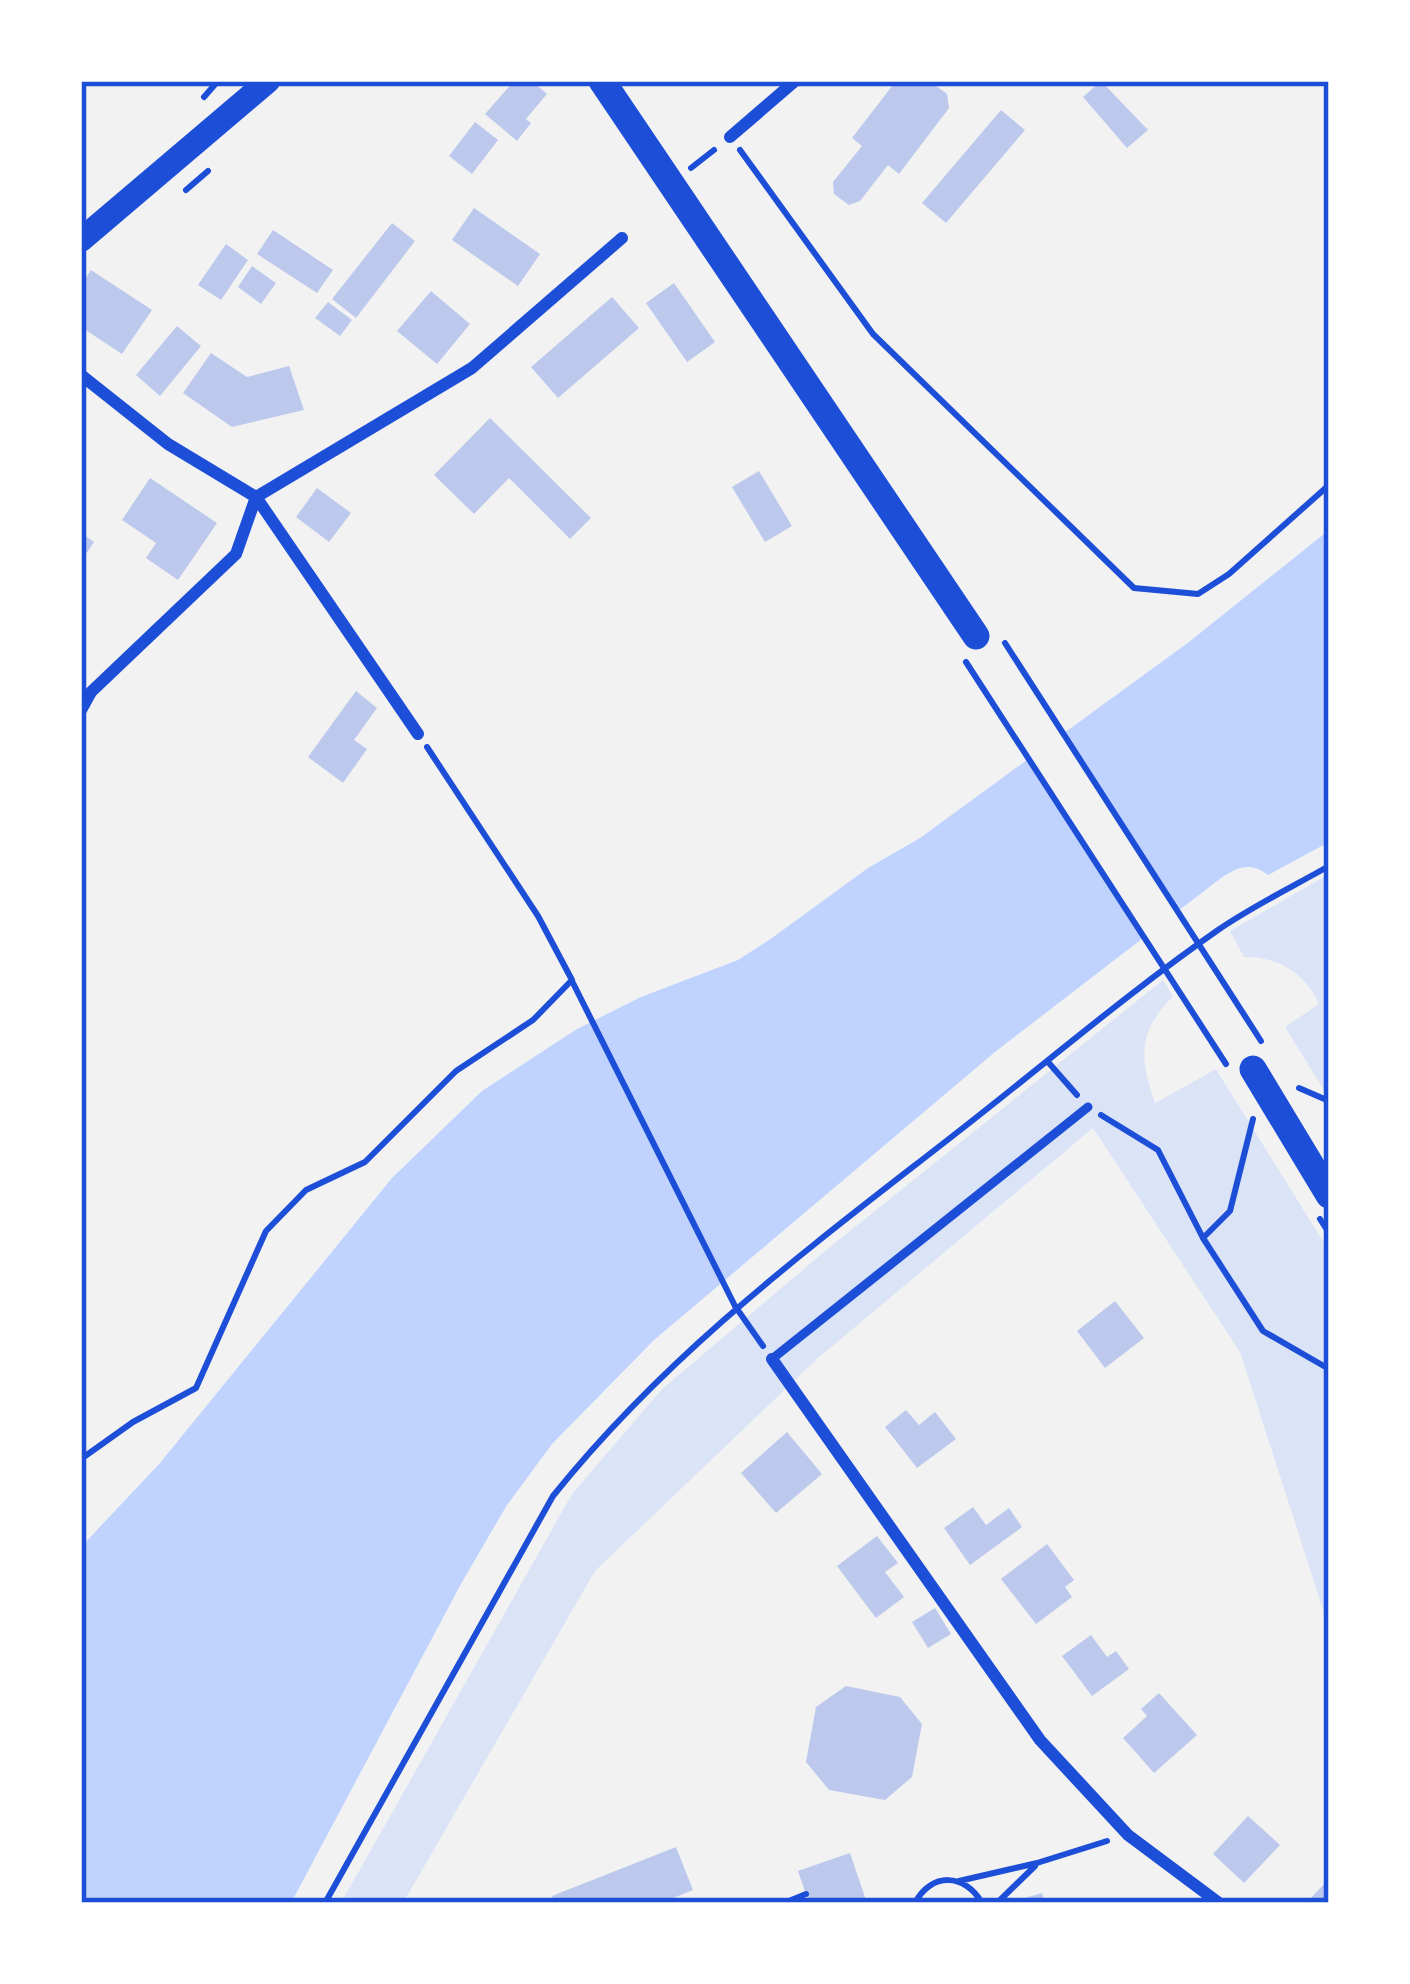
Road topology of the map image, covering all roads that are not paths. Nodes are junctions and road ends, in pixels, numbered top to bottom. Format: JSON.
{"nodes":[{"id":1,"x":268,"y":81,"type":"edge"},
{"id":2,"x":602,"y":81,"type":"edge"},
{"id":3,"x":795,"y":81,"type":"edge"},
{"id":4,"x":730,"y":137,"type":"road end"},
{"id":5,"x":622,"y":238,"type":"dead end"},
{"id":6,"x":81,"y":240,"type":"edge"},
{"id":7,"x":81,"y":375,"type":"edge"},
{"id":8,"x":256,"y":497,"type":"junction"},
{"id":9,"x":966,"y":642,"type":"road end"},
{"id":10,"x":81,"y":710,"type":"edge"},
{"id":11,"x":418,"y":734,"type":"road end"},
{"id":12,"x":1254,"y":1068,"type":"road end"},
{"id":13,"x":1088,"y":1107,"type":"road end"},
{"id":14,"x":1329,"y":1196,"type":"edge"},
{"id":15,"x":772,"y":1359,"type":"joint"},
{"id":16,"x":1219,"y":1903,"type":"edge"}],
"edges":[{"from":1,"to":6,"type":"main road"},
{"from":2,"to":9,"type":"main road"},
{"from":3,"to":4,"type":"street"},
{"from":5,"to":8,"type":"street"},
{"from":7,"to":8,"type":"street"},
{"from":8,"to":10,"type":"street"},
{"from":8,"to":11,"type":"street"},
{"from":12,"to":14,"type":"main road"},
{"from":13,"to":15,"type":"lane"},
{"from":15,"to":16,"type":"street"}]}
